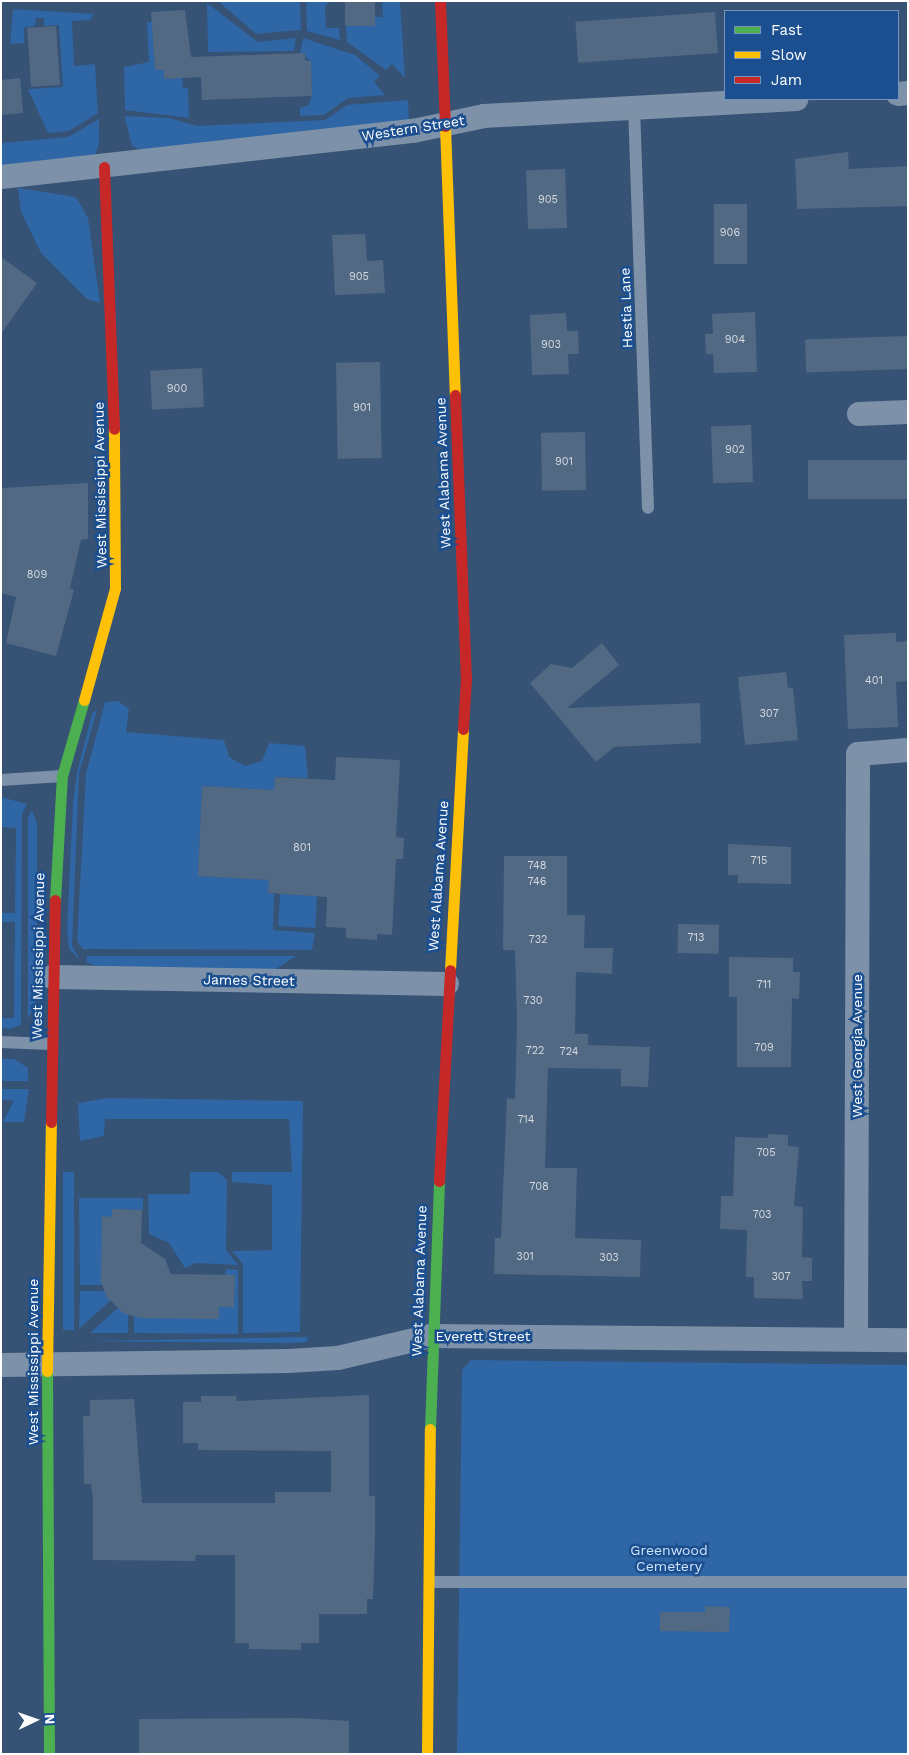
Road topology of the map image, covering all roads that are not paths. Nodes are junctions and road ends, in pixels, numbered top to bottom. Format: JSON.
{"nodes":[{"id":1,"x":440,"y":1,"type":"edge"},
{"id":2,"x":777,"y":100,"type":"edge"},
{"id":3,"x":634,"y":107,"type":"junction"},
{"id":4,"x":446,"y":123,"type":"junction"},
{"id":5,"x":104,"y":168,"type":"junction"},
{"id":6,"x":1,"y":177,"type":"edge"},
{"id":7,"x":908,"y":412,"type":"edge"},
{"id":8,"x":858,"y":414,"type":"dead end"},
{"id":9,"x":648,"y":508,"type":"dead end"},
{"id":10,"x":908,"y":750,"type":"edge"},
{"id":11,"x":62,"y":776,"type":"junction"},
{"id":12,"x":1,"y":780,"type":"edge"},
{"id":13,"x":52,"y":977,"type":"junction"},
{"id":14,"x":447,"y":984,"type":"junction"},
{"id":15,"x":1,"y":1042,"type":"edge"},
{"id":16,"x":52,"y":1044,"type":"junction"},
{"id":17,"x":431,"y":1336,"type":"junction"},
{"id":18,"x":856,"y":1339,"type":"junction"},
{"id":19,"x":908,"y":1340,"type":"edge"},
{"id":20,"x":1,"y":1364,"type":"edge"},
{"id":21,"x":47,"y":1364,"type":"junction"},
{"id":22,"x":430,"y":1582,"type":"junction"},
{"id":23,"x":908,"y":1582,"type":"edge"},
{"id":24,"x":49,"y":1754,"type":"edge"},
{"id":25,"x":427,"y":1754,"type":"edge"}],
"edges":[{"from":1,"to":4,"type":"main road","name":"West Alabama Avenue"},
{"from":2,"to":3,"type":"street","name":"Western Street"},
{"from":3,"to":4,"type":"street","name":"Western Street"},
{"from":3,"to":9,"type":"lane","name":"Hestia Lane"},
{"from":4,"to":5,"type":"street","name":"Western Street"},
{"from":4,"to":14,"type":"main road","name":"West Alabama Avenue"},
{"from":5,"to":6,"type":"street","name":"Western Street"},
{"from":5,"to":11,"type":"main road","name":"West Mississippi Avenue"},
{"from":7,"to":8,"type":"street"},
{"from":10,"to":18,"type":"street","name":"West Georgia Avenue"},
{"from":11,"to":12,"type":"lane"},
{"from":11,"to":13,"type":"main road","name":"West Mississippi Avenue"},
{"from":13,"to":14,"type":"street","name":"James Street"},
{"from":13,"to":16,"type":"main road","name":"West Mississippi Avenue"},
{"from":14,"to":17,"type":"main road","name":"West Alabama Avenue"},
{"from":15,"to":16,"type":"lane"},
{"from":16,"to":21,"type":"main road","name":"West Mississippi Avenue"},
{"from":17,"to":18,"type":"street","name":"Everett Street"},
{"from":17,"to":21,"type":"street","name":"Everett Street"},
{"from":17,"to":22,"type":"main road","name":"West Alabama Avenue"},
{"from":18,"to":19,"type":"street","name":"Everett Street"},
{"from":20,"to":21,"type":"street","name":"Everett Street"},
{"from":21,"to":24,"type":"main road","name":"West Mississippi Avenue"},
{"from":22,"to":23,"type":"lane"},
{"from":22,"to":25,"type":"main road","name":"West Alabama Avenue"}]}
